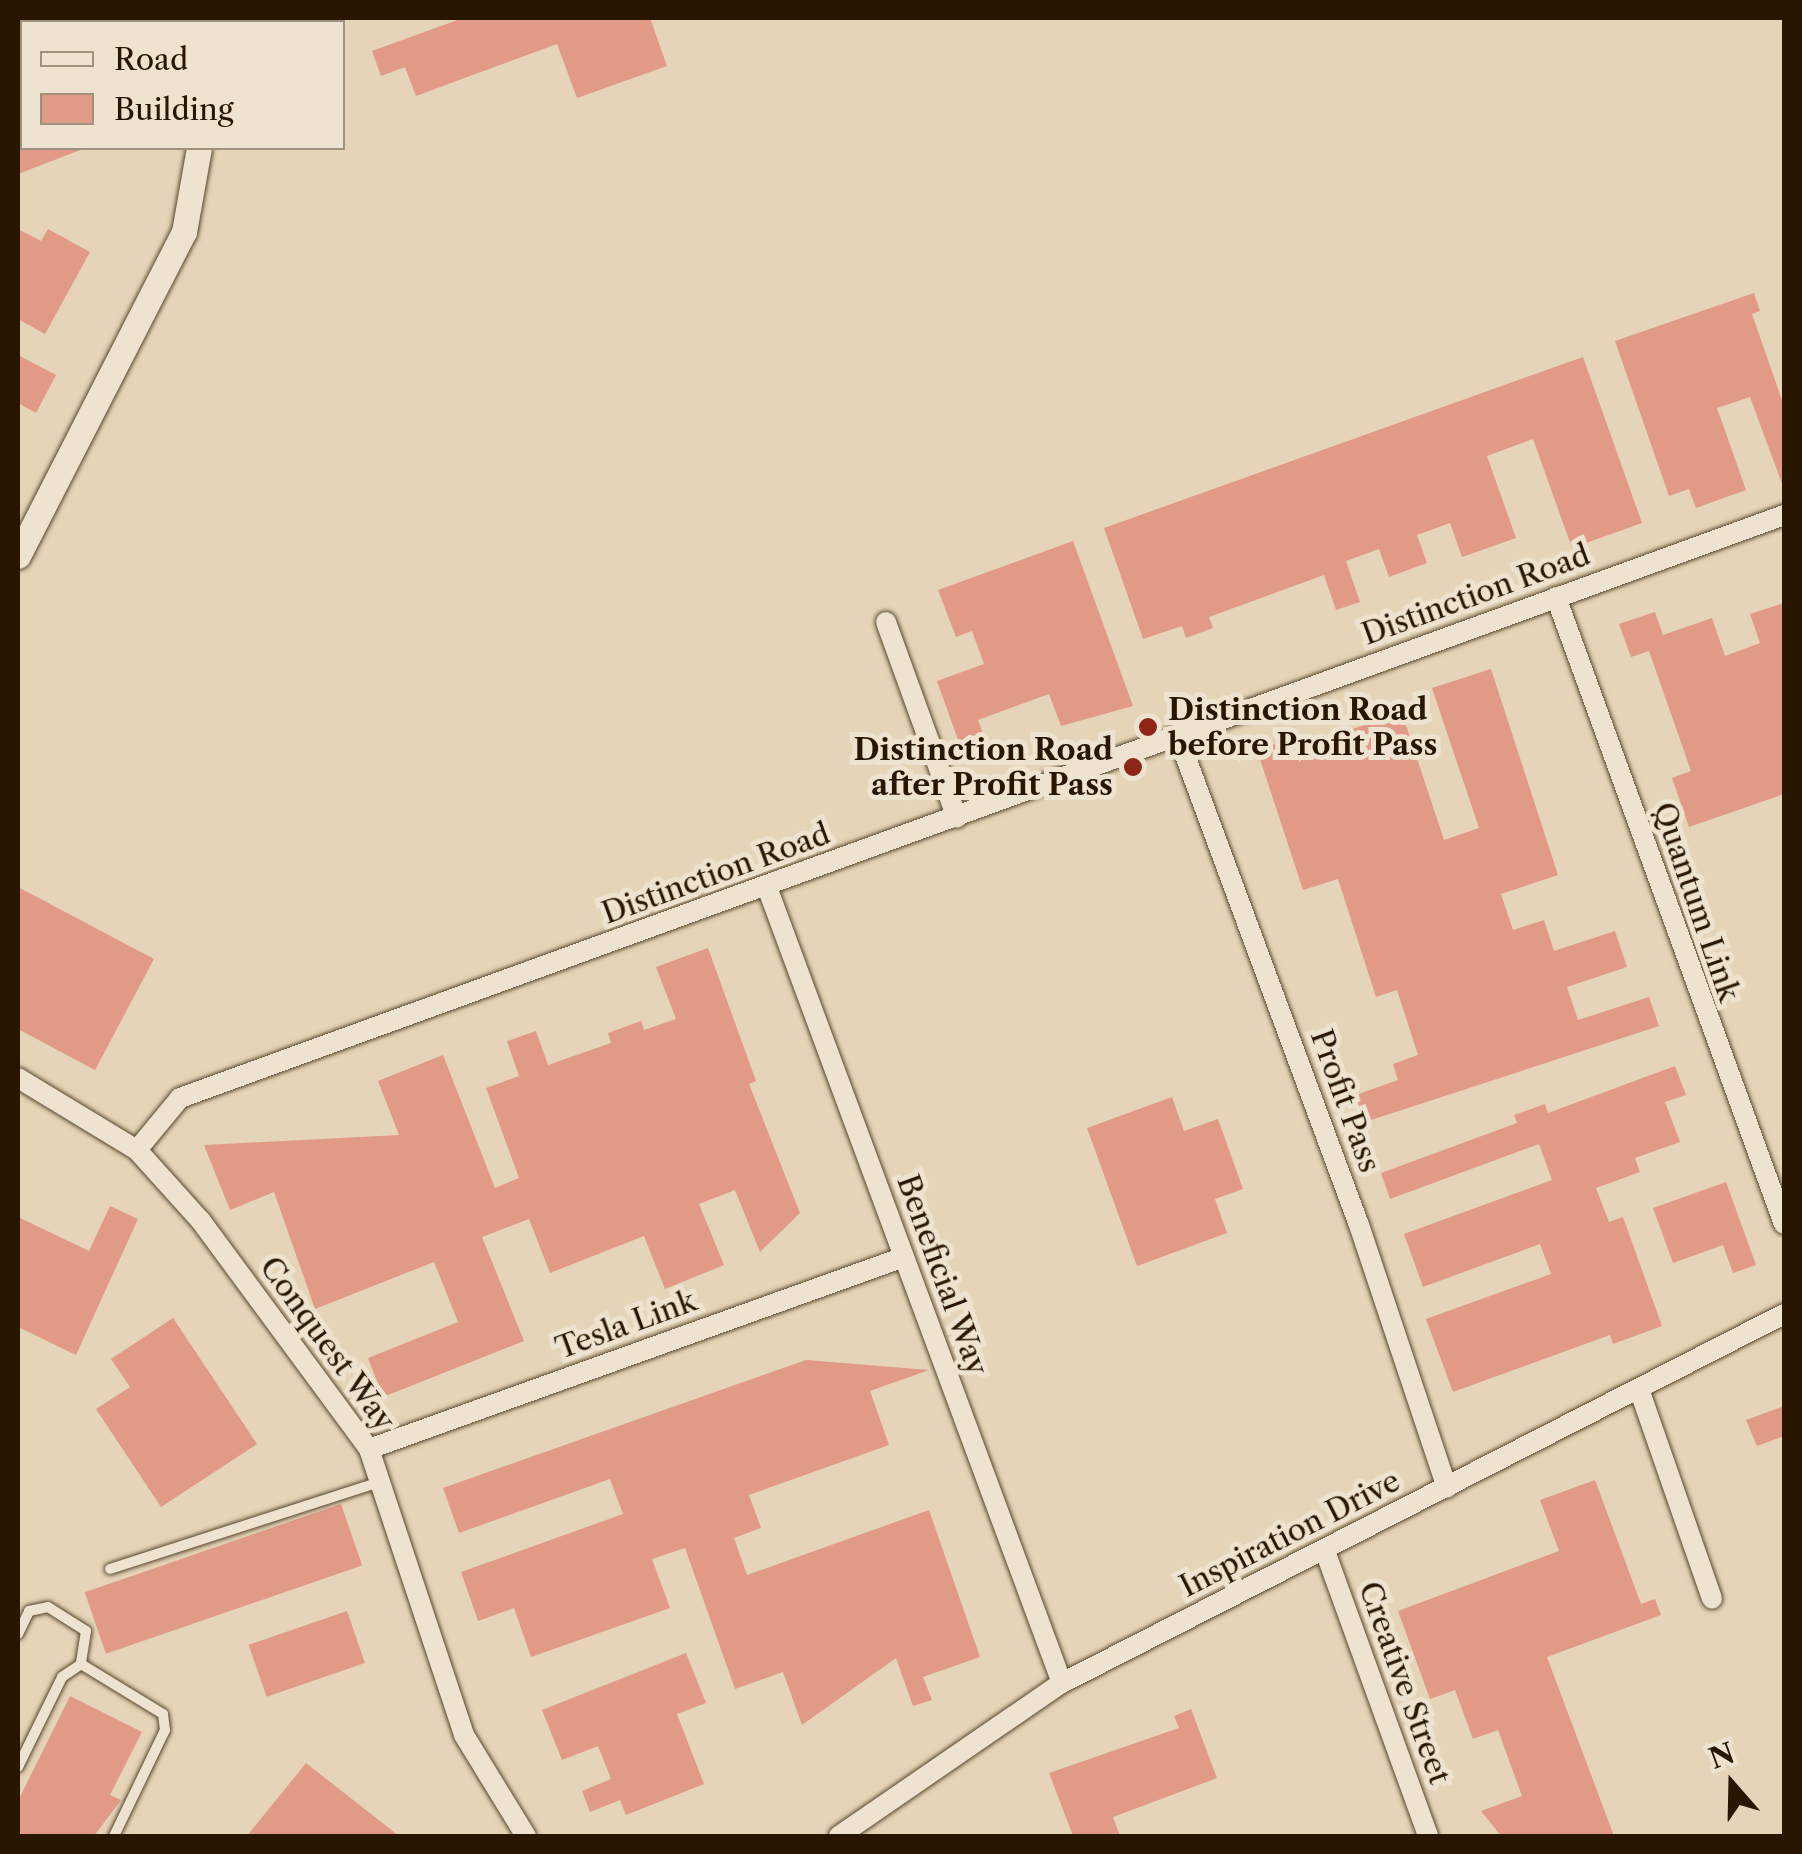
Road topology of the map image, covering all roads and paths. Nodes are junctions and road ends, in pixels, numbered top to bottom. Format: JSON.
{"nodes":[{"id":1,"x":199,"y":150,"type":"edge"},
{"id":2,"x":1784,"y":515,"type":"edge"},
{"id":3,"x":18,"y":556,"type":"edge"},
{"id":4,"x":1556,"y":597,"type":"junction"},
{"id":5,"x":886,"y":622,"type":"dead end"},
{"id":6,"x":1179,"y":739,"type":"junction"},
{"id":7,"x":958,"y":818,"type":"junction"},
{"id":8,"x":768,"y":887,"type":"junction"},
{"id":9,"x":18,"y":1078,"type":"edge"},
{"id":10,"x":137,"y":1150,"type":"junction"},
{"id":11,"x":1784,"y":1224,"type":"edge"},
{"id":12,"x":904,"y":1257,"type":"junction"},
{"id":13,"x":1784,"y":1314,"type":"edge"},
{"id":14,"x":1639,"y":1390,"type":"junction"},
{"id":15,"x":369,"y":1450,"type":"junction"},
{"id":16,"x":380,"y":1482,"type":"junction"},
{"id":17,"x":1448,"y":1488,"type":"junction"},
{"id":18,"x":1324,"y":1551,"type":"junction"},
{"id":19,"x":110,"y":1569,"type":"dead end"},
{"id":20,"x":1712,"y":1599,"type":"dead end"},
{"id":21,"x":18,"y":1634,"type":"edge"},
{"id":22,"x":81,"y":1664,"type":"junction"},
{"id":23,"x":1062,"y":1683,"type":"junction"},
{"id":24,"x":18,"y":1767,"type":"edge"},
{"id":25,"x":114,"y":1836,"type":"edge"},
{"id":26,"x":526,"y":1836,"type":"edge"},
{"id":27,"x":839,"y":1836,"type":"edge"},
{"id":28,"x":1428,"y":1836,"type":"edge"}],
"edges":[{"from":1,"to":3,"type":"street"},
{"from":2,"to":4,"type":"street","name":"Distinction Road"},
{"from":4,"to":6,"type":"street","name":"Distinction Road"},
{"from":4,"to":11,"type":"street","name":"Quantum Link"},
{"from":5,"to":7,"type":"street"},
{"from":6,"to":7,"type":"street","name":"Distinction Road"},
{"from":6,"to":17,"type":"street","name":"Profit Pass"},
{"from":7,"to":8,"type":"street","name":"Distinction Road"},
{"from":8,"to":10,"type":"street","name":"Distinction Road"},
{"from":8,"to":12,"type":"street","name":"Beneficial Way"},
{"from":9,"to":10,"type":"street","name":"Conquest Way"},
{"from":10,"to":15,"type":"street","name":"Conquest Way"},
{"from":12,"to":15,"type":"street","name":"Tesla Link"},
{"from":12,"to":23,"type":"street","name":"Beneficial Way"},
{"from":13,"to":14,"type":"street","name":"Inspiration Drive"},
{"from":14,"to":17,"type":"street","name":"Inspiration Drive"},
{"from":14,"to":20,"type":"street"},
{"from":15,"to":16,"type":"street","name":"Conquest Way"},
{"from":16,"to":19,"type":"lane"},
{"from":16,"to":26,"type":"street","name":"Conquest Way"},
{"from":17,"to":18,"type":"street","name":"Inspiration Drive"},
{"from":18,"to":23,"type":"street","name":"Inspiration Drive"},
{"from":18,"to":28,"type":"street","name":"Creative Street"},
{"from":21,"to":22,"type":"lane"},
{"from":22,"to":24,"type":"lane"},
{"from":22,"to":25,"type":"lane"},
{"from":23,"to":27,"type":"street","name":"Inspiration Drive"}]}
